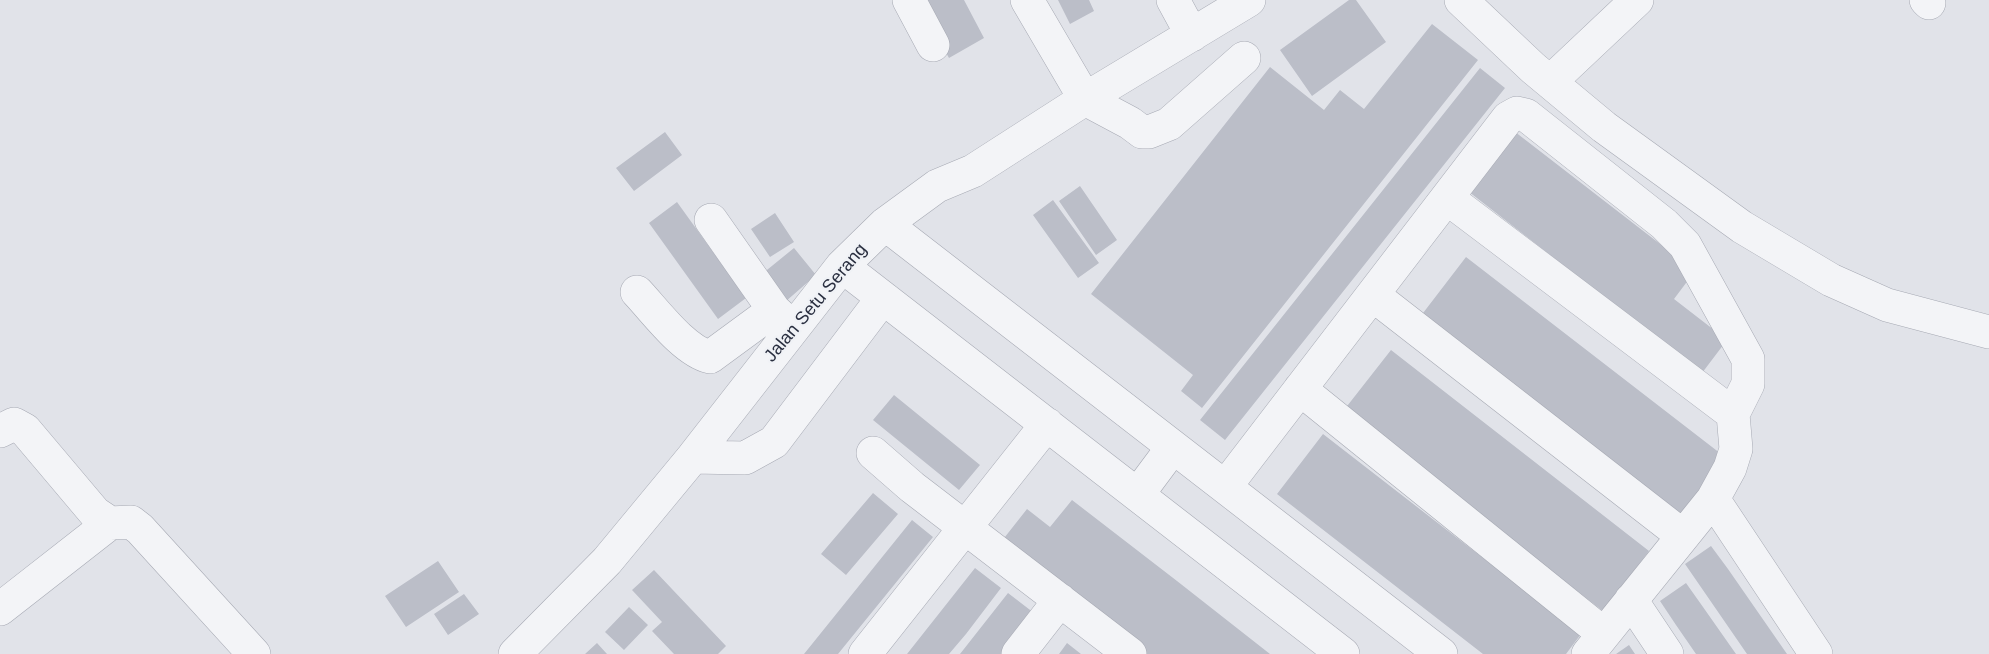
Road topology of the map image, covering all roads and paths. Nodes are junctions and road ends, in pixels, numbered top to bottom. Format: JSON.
{"nodes":[{"id":1,"x":909,"y":0,"type":"edge"},
{"id":2,"x":1027,"y":0,"type":"edge"},
{"id":3,"x":1173,"y":0,"type":"edge"},
{"id":4,"x":1461,"y":0,"type":"edge"},
{"id":5,"x":1637,"y":0,"type":"edge"},
{"id":6,"x":1240,"y":3,"type":"edge"},
{"id":7,"x":1192,"y":35,"type":"junction"},
{"id":8,"x":933,"y":45,"type":"dead end"},
{"id":9,"x":1244,"y":58,"type":"dead end"},
{"id":10,"x":1550,"y":82,"type":"junction"},
{"id":11,"x":1085,"y":99,"type":"junction"},
{"id":12,"x":1447,"y":198,"type":"junction"},
{"id":13,"x":711,"y":220,"type":"dead end"},
{"id":14,"x":885,"y":224,"type":"junction"},
{"id":15,"x":842,"y":266,"type":"junction"},
{"id":16,"x":637,"y":292,"type":"dead end"},
{"id":17,"x":1372,"y":295,"type":"junction"},
{"id":18,"x":882,"y":299,"type":"junction"},
{"id":19,"x":784,"y":319,"type":"junction"},
{"id":20,"x":1989,"y":332,"type":"edge"},
{"id":21,"x":1300,"y":389,"type":"junction"},
{"id":22,"x":1733,"y":414,"type":"junction"},
{"id":23,"x":1047,"y":424,"type":"junction"},
{"id":24,"x":0,"y":431,"type":"edge"},
{"id":25,"x":1173,"y":447,"type":"junction"},
{"id":26,"x":873,"y":453,"type":"dead end"},
{"id":27,"x":693,"y":457,"type":"junction"},
{"id":28,"x":1225,"y":487,"type":"junction"},
{"id":29,"x":1138,"y":494,"type":"junction"},
{"id":30,"x":1713,"y":499,"type":"junction"},
{"id":31,"x":110,"y":523,"type":"junction"},
{"id":32,"x":965,"y":527,"type":"junction"},
{"id":33,"x":1683,"y":536,"type":"junction"},
{"id":34,"x":1060,"y":600,"type":"junction"},
{"id":35,"x":1631,"y":600,"type":"junction"},
{"id":36,"x":0,"y":609,"type":"edge"},
{"id":37,"x":1596,"y":644,"type":"edge"},
{"id":38,"x":254,"y":654,"type":"edge"},
{"id":39,"x":516,"y":654,"type":"edge"},
{"id":40,"x":865,"y":654,"type":"edge"},
{"id":41,"x":1018,"y":654,"type":"edge"},
{"id":42,"x":1130,"y":654,"type":"edge"},
{"id":43,"x":1343,"y":654,"type":"edge"},
{"id":44,"x":1441,"y":654,"type":"edge"},
{"id":45,"x":1667,"y":654,"type":"edge"},
{"id":46,"x":1816,"y":654,"type":"edge"}],
"edges":[{"from":1,"to":8,"type":"street"},
{"from":2,"to":11,"type":"street"},
{"from":3,"to":7,"type":"street"},
{"from":4,"to":10,"type":"street"},
{"from":5,"to":10,"type":"street"},
{"from":6,"to":7,"type":"street","name":"Jalan Setu Serang"},
{"from":7,"to":11,"type":"street","name":"Jalan Setu Serang"},
{"from":9,"to":11,"type":"street"},
{"from":10,"to":20,"type":"street"},
{"from":11,"to":14,"type":"street","name":"Jalan Setu Serang"},
{"from":12,"to":17,"type":"street"},
{"from":12,"to":22,"type":"street"},
{"from":12,"to":22,"type":"street"},
{"from":13,"to":19,"type":"street"},
{"from":14,"to":15,"type":"street","name":"Jalan Setu Serang"},
{"from":14,"to":25,"type":"street"},
{"from":15,"to":18,"type":"street"},
{"from":15,"to":19,"type":"street","name":"Jalan Setu Serang"},
{"from":16,"to":19,"type":"street"},
{"from":17,"to":21,"type":"street"},
{"from":17,"to":33,"type":"street"},
{"from":18,"to":23,"type":"street"},
{"from":18,"to":27,"type":"street"},
{"from":19,"to":27,"type":"street","name":"Jalan Setu Serang"},
{"from":21,"to":28,"type":"street"},
{"from":21,"to":37,"type":"street"},
{"from":22,"to":30,"type":"street"},
{"from":23,"to":29,"type":"street"},
{"from":23,"to":32,"type":"street"},
{"from":24,"to":31,"type":"street"},
{"from":25,"to":28,"type":"street"},
{"from":25,"to":29,"type":"street"},
{"from":26,"to":32,"type":"street"},
{"from":27,"to":39,"type":"street","name":"Jalan Setu Serang"},
{"from":28,"to":44,"type":"street"},
{"from":29,"to":43,"type":"street"},
{"from":30,"to":33,"type":"street"},
{"from":30,"to":46,"type":"street"},
{"from":31,"to":36,"type":"street"},
{"from":31,"to":38,"type":"street"},
{"from":32,"to":34,"type":"street"},
{"from":32,"to":40,"type":"street"},
{"from":33,"to":35,"type":"street"},
{"from":34,"to":41,"type":"street"},
{"from":34,"to":42,"type":"street"},
{"from":35,"to":37,"type":"street"},
{"from":35,"to":45,"type":"street"}]}
